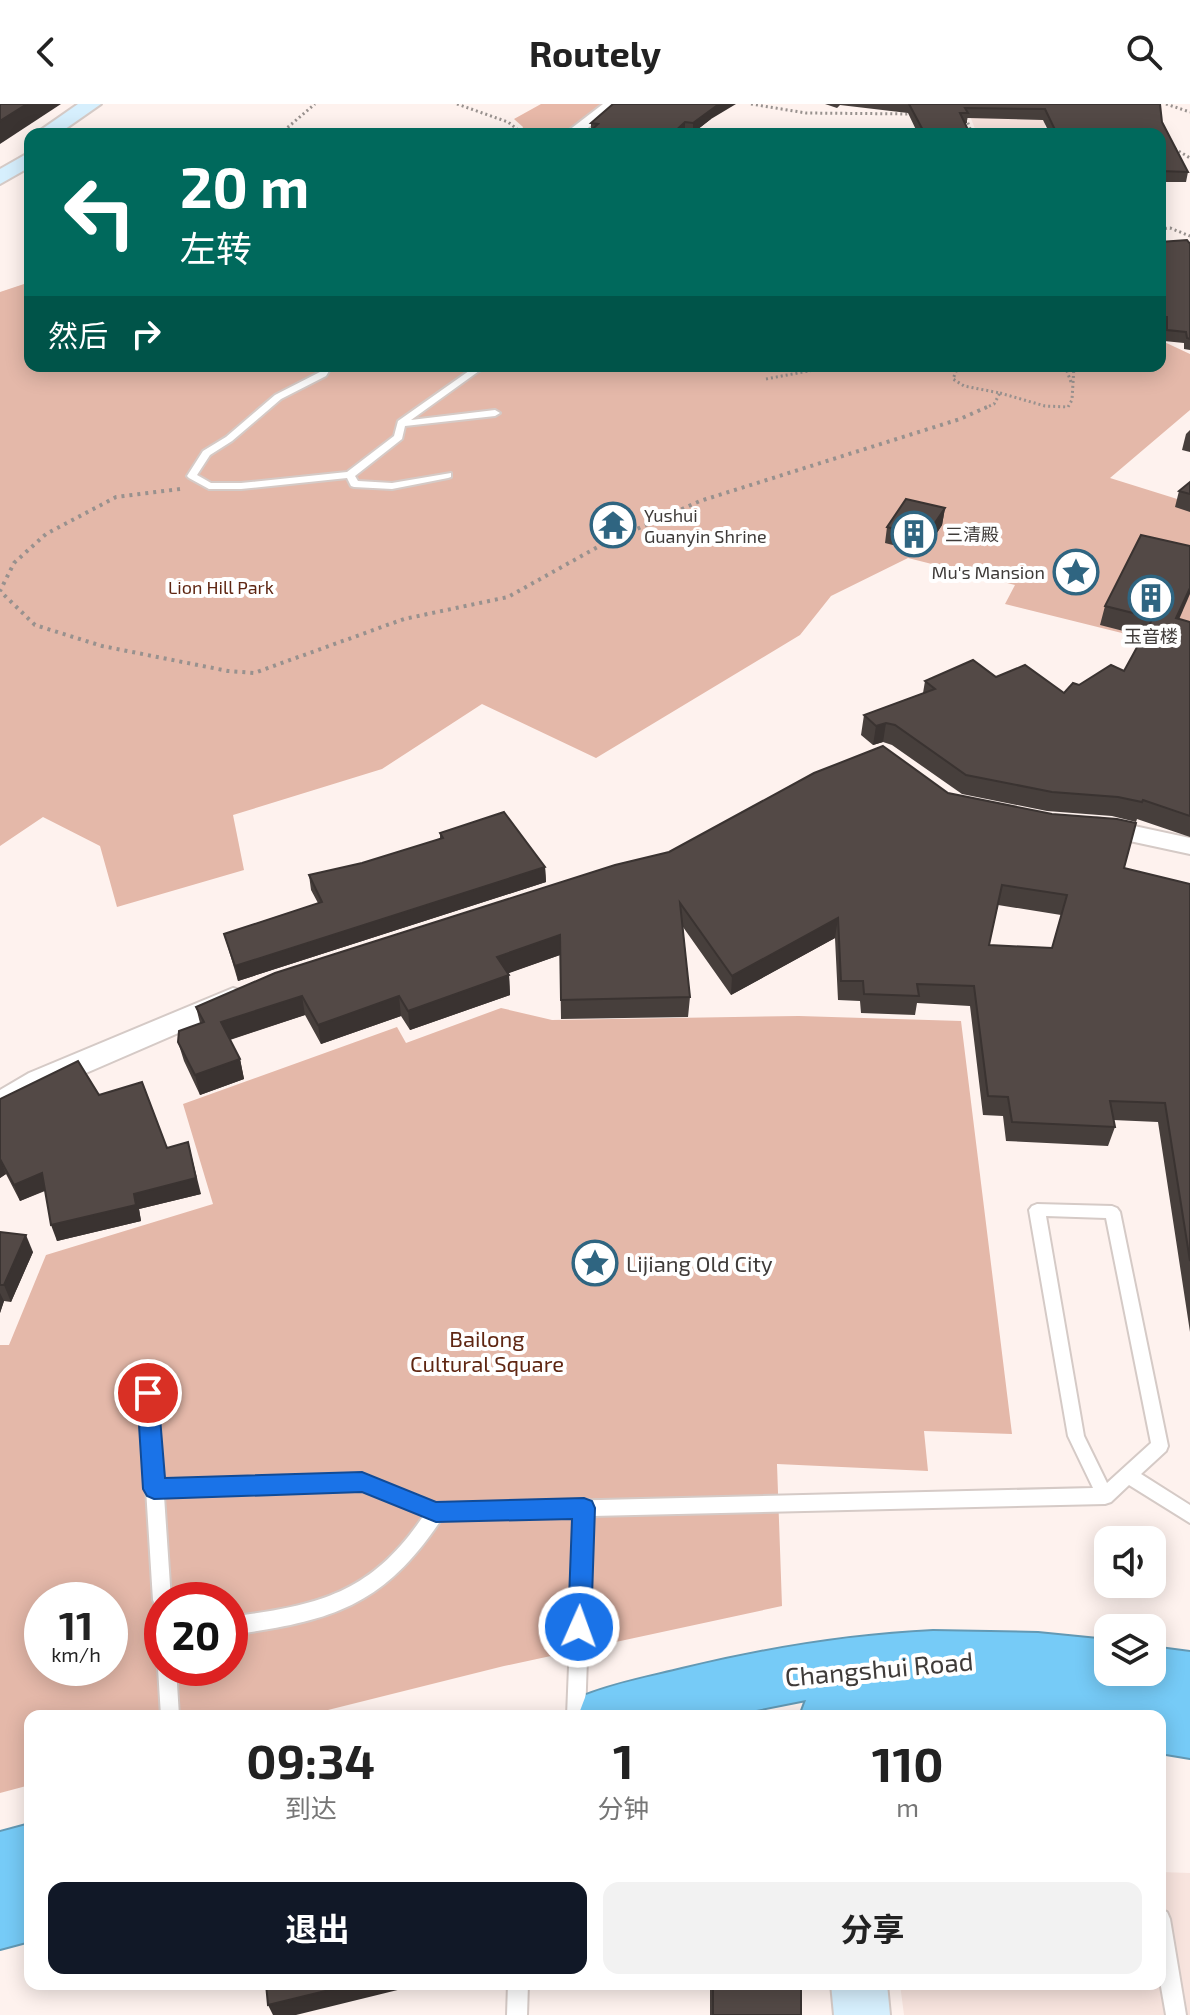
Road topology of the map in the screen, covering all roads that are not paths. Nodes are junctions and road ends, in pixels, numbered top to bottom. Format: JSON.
{"nodes":[{"id":1,"x":91,"y":104,"type":"edge"},
{"id":2,"x":112,"y":104,"type":"edge"},
{"id":3,"x":612,"y":104,"type":"edge"},
{"id":4,"x":54,"y":128,"type":"edge"},
{"id":5,"x":75,"y":128,"type":"edge"},
{"id":6,"x":579,"y":128,"type":"edge"},
{"id":7,"x":24,"y":148,"type":"edge"},
{"id":8,"x":24,"y":162,"type":"edge"},
{"id":9,"x":0,"y":163,"type":"edge"},
{"id":10,"x":0,"y":178,"type":"edge"},
{"id":11,"x":324,"y":372,"type":"edge"},
{"id":12,"x":472,"y":372,"type":"edge"},
{"id":13,"x":495,"y":413,"type":"dead end"},
{"id":14,"x":400,"y":424,"type":"junction"},
{"id":15,"x":350,"y":475,"type":"junction"},
{"id":16,"x":448,"y":475,"type":"dead end"},
{"id":17,"x":1073,"y":824,"type":"edge"},
{"id":18,"x":1190,"y":846,"type":"edge"},
{"id":19,"x":254,"y":989,"type":"edge"},
{"id":20,"x":0,"y":1104,"type":"edge"},
{"id":21,"x":148,"y":1393,"type":"dead end"},
{"id":22,"x":1128,"y":1475,"type":"junction"},
{"id":23,"x":154,"y":1489,"type":"junction"},
{"id":24,"x":1105,"y":1496,"type":"junction"},
{"id":25,"x":584,"y":1508,"type":"junction"},
{"id":26,"x":436,"y":1512,"type":"junction"},
{"id":27,"x":1190,"y":1515,"type":"edge"},
{"id":28,"x":161,"y":1582,"type":"edge"},
{"id":29,"x":248,"y":1624,"type":"edge"},
{"id":30,"x":1094,"y":1667,"type":"edge"},
{"id":31,"x":1166,"y":1677,"type":"edge"},
{"id":32,"x":1190,"y":1681,"type":"edge"},
{"id":33,"x":168,"y":1686,"type":"edge"},
{"id":34,"x":830,"y":1704,"type":"edge"},
{"id":35,"x":170,"y":1710,"type":"edge"},
{"id":36,"x":576,"y":1710,"type":"edge"},
{"id":37,"x":632,"y":1710,"type":"edge"},
{"id":38,"x":1038,"y":1710,"type":"edge"},
{"id":39,"x":1166,"y":1724,"type":"edge"},
{"id":40,"x":1190,"y":1728,"type":"edge"},
{"id":41,"x":24,"y":1857,"type":"edge"},
{"id":42,"x":0,"y":1863,"type":"edge"},
{"id":43,"x":24,"y":1911,"type":"edge"},
{"id":44,"x":0,"y":1917,"type":"edge"},
{"id":45,"x":1166,"y":1955,"type":"edge"},
{"id":46,"x":518,"y":1990,"type":"edge"},
{"id":47,"x":860,"y":1990,"type":"edge"},
{"id":48,"x":517,"y":2015,"type":"edge"},
{"id":49,"x":862,"y":2015,"type":"edge"},
{"id":50,"x":1176,"y":2015,"type":"edge"}],
"edges":[{"from":1,"to":4,"type":"main road"},
{"from":2,"to":5,"type":"main road"},
{"from":3,"to":6,"type":"street"},
{"from":7,"to":9,"type":"main road"},
{"from":8,"to":10,"type":"main road"},
{"from":11,"to":15,"type":"lane"},
{"from":12,"to":14,"type":"lane"},
{"from":13,"to":14,"type":"lane"},
{"from":14,"to":15,"type":"lane"},
{"from":15,"to":16,"type":"lane"},
{"from":17,"to":18,"type":"street"},
{"from":19,"to":20,"type":"street"},
{"from":21,"to":23,"type":"lane"},
{"from":22,"to":24,"type":"lane"},
{"from":22,"to":24,"type":"lane"},
{"from":22,"to":27,"type":"lane"},
{"from":23,"to":26,"type":"lane"},
{"from":23,"to":28,"type":"lane"},
{"from":24,"to":25,"type":"lane"},
{"from":25,"to":26,"type":"lane"},
{"from":25,"to":36,"type":"lane"},
{"from":26,"to":29,"type":"lane"},
{"from":30,"to":34,"type":"highway","name":"Changshui Road"},
{"from":31,"to":32,"type":"highway"},
{"from":33,"to":35,"type":"lane"},
{"from":34,"to":37,"type":"highway","name":"Changshui Road"},
{"from":34,"to":38,"type":"highway","name":"Changshui Road"},
{"from":39,"to":40,"type":"highway"},
{"from":41,"to":42,"type":"highway"},
{"from":43,"to":44,"type":"highway"},
{"from":45,"to":50,"type":"lane"},
{"from":46,"to":48,"type":"lane"},
{"from":47,"to":49,"type":"main road"}]}
